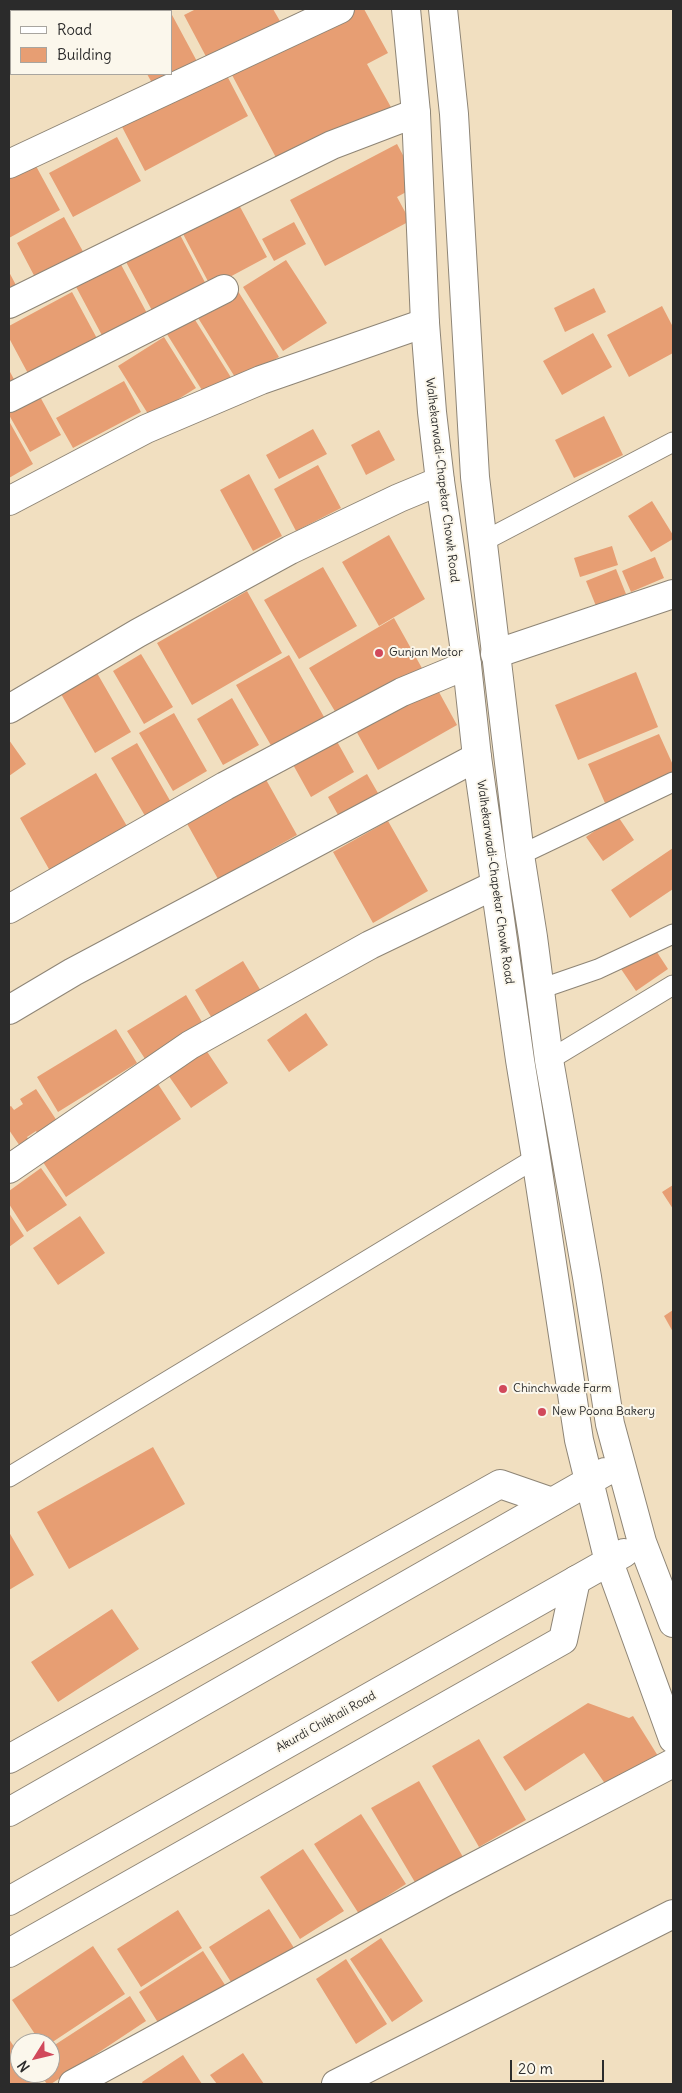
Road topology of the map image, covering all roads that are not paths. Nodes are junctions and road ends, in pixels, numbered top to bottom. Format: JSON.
{"nodes":[{"id":1,"x":340,"y":9,"type":"edge"},
{"id":2,"x":406,"y":9,"type":"edge"},
{"id":3,"x":443,"y":9,"type":"edge"},
{"id":4,"x":416,"y":113,"type":"junction"},
{"id":5,"x":9,"y":164,"type":"edge"},
{"id":6,"x":224,"y":289,"type":"dead end"},
{"id":7,"x":9,"y":304,"type":"edge"},
{"id":8,"x":424,"y":323,"type":"junction"},
{"id":9,"x":9,"y":398,"type":"edge"},
{"id":10,"x":673,"y":442,"type":"edge"},
{"id":11,"x":440,"y":480,"type":"junction"},
{"id":12,"x":9,"y":501,"type":"edge"},
{"id":13,"x":482,"y":542,"type":"junction"},
{"id":14,"x":673,"y":594,"type":"edge"},
{"id":15,"x":495,"y":654,"type":"junction"},
{"id":16,"x":467,"y":665,"type":"junction"},
{"id":17,"x":9,"y":709,"type":"edge"},
{"id":18,"x":477,"y":757,"type":"junction"},
{"id":19,"x":673,"y":782,"type":"edge"},
{"id":20,"x":520,"y":855,"type":"junction"},
{"id":21,"x":495,"y":885,"type":"junction"},
{"id":22,"x":9,"y":909,"type":"edge"},
{"id":23,"x":673,"y":934,"type":"edge"},
{"id":24,"x":673,"y":985,"type":"edge"},
{"id":25,"x":540,"y":989,"type":"junction"},
{"id":26,"x":9,"y":1010,"type":"edge"},
{"id":27,"x":549,"y":1060,"type":"junction"},
{"id":28,"x":536,"y":1158,"type":"junction"},
{"id":29,"x":9,"y":1169,"type":"edge"},
{"id":30,"x":621,"y":1464,"type":"junction"},
{"id":31,"x":9,"y":1477,"type":"edge"},
{"id":32,"x":589,"y":1481,"type":"junction"},
{"id":33,"x":552,"y":1502,"type":"junction"},
{"id":34,"x":642,"y":1542,"type":"junction"},
{"id":35,"x":609,"y":1562,"type":"junction"},
{"id":36,"x":576,"y":1580,"type":"junction"},
{"id":37,"x":673,"y":1623,"type":"edge"},
{"id":38,"x":673,"y":1739,"type":"edge"},
{"id":39,"x":9,"y":1759,"type":"edge"},
{"id":40,"x":673,"y":1763,"type":"edge"},
{"id":41,"x":9,"y":1812,"type":"edge"},
{"id":42,"x":9,"y":1901,"type":"edge"},
{"id":43,"x":673,"y":1914,"type":"edge"},
{"id":44,"x":9,"y":1953,"type":"edge"},
{"id":45,"x":73,"y":2084,"type":"edge"},
{"id":46,"x":336,"y":2084,"type":"edge"}],
"edges":[{"from":1,"to":5,"type":"street"},
{"from":2,"to":4,"type":"street","name":"Walhekarwadi-Chapekar Chowk Road"},
{"from":3,"to":13,"type":"street"},
{"from":4,"to":7,"type":"street"},
{"from":4,"to":8,"type":"street","name":"Walhekarwadi-Chapekar Chowk Road"},
{"from":6,"to":9,"type":"street"},
{"from":8,"to":11,"type":"street","name":"Walhekarwadi-Chapekar Chowk Road"},
{"from":8,"to":12,"type":"street"},
{"from":10,"to":13,"type":"lane"},
{"from":11,"to":16,"type":"street","name":"Walhekarwadi-Chapekar Chowk Road"},
{"from":11,"to":17,"type":"street"},
{"from":13,"to":15,"type":"street"},
{"from":14,"to":15,"type":"street"},
{"from":15,"to":20,"type":"street"},
{"from":16,"to":18,"type":"street","name":"Walhekarwadi-Chapekar Chowk Road"},
{"from":16,"to":22,"type":"street"},
{"from":18,"to":21,"type":"street","name":"Walhekarwadi-Chapekar Chowk Road"},
{"from":18,"to":26,"type":"street"},
{"from":19,"to":20,"type":"lane"},
{"from":20,"to":25,"type":"street"},
{"from":21,"to":28,"type":"street","name":"Walhekarwadi-Chapekar Chowk Road"},
{"from":21,"to":29,"type":"street"},
{"from":23,"to":25,"type":"lane"},
{"from":24,"to":27,"type":"lane"},
{"from":25,"to":27,"type":"street"},
{"from":27,"to":30,"type":"street"},
{"from":28,"to":31,"type":"lane"},
{"from":28,"to":32,"type":"street","name":"Walhekarwadi-Chapekar Chowk Road"},
{"from":30,"to":32,"type":"street"},
{"from":30,"to":34,"type":"street"},
{"from":32,"to":33,"type":"street"},
{"from":32,"to":35,"type":"street","name":"Walhekarwadi-Chapekar Chowk Road"},
{"from":33,"to":39,"type":"street"},
{"from":33,"to":41,"type":"street"},
{"from":34,"to":35,"type":"street","name":"Akurdi Chikhali Road"},
{"from":34,"to":37,"type":"street"},
{"from":35,"to":36,"type":"street","name":"Akurdi Chikhali Road"},
{"from":35,"to":38,"type":"street","name":"Walhekarwadi-Chapekar Chowk Road"},
{"from":36,"to":42,"type":"street","name":"Akurdi Chikhali Road"},
{"from":36,"to":44,"type":"street"},
{"from":40,"to":45,"type":"street"},
{"from":43,"to":46,"type":"street"}]}
